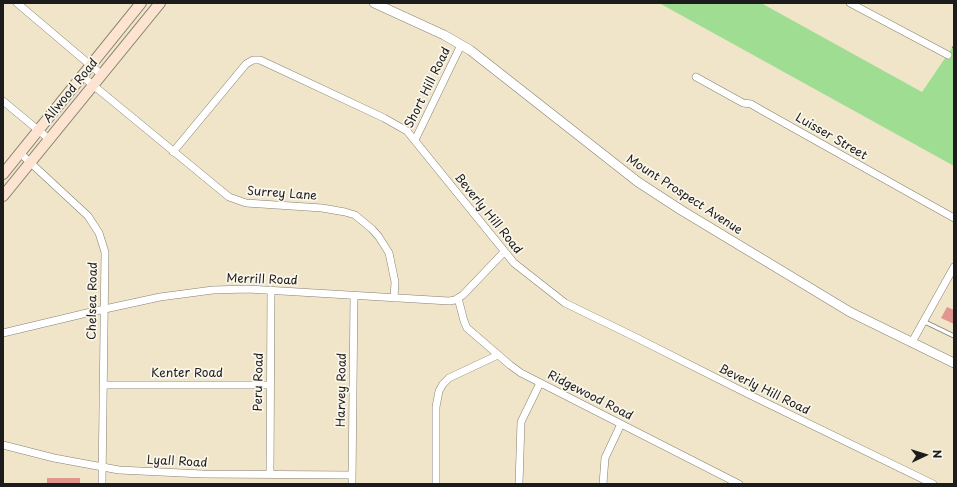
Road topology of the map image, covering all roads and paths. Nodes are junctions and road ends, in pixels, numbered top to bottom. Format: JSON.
{"nodes":[{"id":1,"x":17,"y":3,"type":"edge"},
{"id":2,"x":141,"y":3,"type":"edge"},
{"id":3,"x":160,"y":3,"type":"edge"},
{"id":4,"x":374,"y":3,"type":"edge"},
{"id":5,"x":850,"y":3,"type":"edge"},
{"id":6,"x":461,"y":45,"type":"junction"},
{"id":7,"x":948,"y":55,"type":"dead end"},
{"id":8,"x":90,"y":66,"type":"junction"},
{"id":9,"x":102,"y":75,"type":"junction"},
{"id":10,"x":82,"y":76,"type":"junction"},
{"id":11,"x":696,"y":77,"type":"dead end"},
{"id":12,"x":93,"y":86,"type":"junction"},
{"id":13,"x":3,"y":101,"type":"edge"},
{"id":14,"x":38,"y":130,"type":"junction"},
{"id":15,"x":49,"y":140,"type":"junction"},
{"id":16,"x":415,"y":140,"type":"junction"},
{"id":17,"x":173,"y":152,"type":"junction"},
{"id":18,"x":20,"y":153,"type":"junction"},
{"id":19,"x":30,"y":162,"type":"junction"},
{"id":20,"x":3,"y":174,"type":"edge"},
{"id":21,"x":3,"y":196,"type":"edge"},
{"id":22,"x":954,"y":218,"type":"edge"},
{"id":23,"x":504,"y":252,"type":"junction"},
{"id":24,"x":954,"y":267,"type":"edge"},
{"id":25,"x":271,"y":290,"type":"junction"},
{"id":26,"x":354,"y":296,"type":"junction"},
{"id":27,"x":394,"y":298,"type":"junction"},
{"id":28,"x":458,"y":298,"type":"junction"},
{"id":29,"x":104,"y":309,"type":"junction"},
{"id":30,"x":923,"y":321,"type":"junction"},
{"id":31,"x":3,"y":333,"type":"edge"},
{"id":32,"x":954,"y":336,"type":"edge"},
{"id":33,"x":912,"y":342,"type":"junction"},
{"id":34,"x":498,"y":355,"type":"junction"},
{"id":35,"x":954,"y":363,"type":"edge"},
{"id":36,"x":540,"y":383,"type":"junction"},
{"id":37,"x":103,"y":385,"type":"junction"},
{"id":38,"x":270,"y":386,"type":"junction"},
{"id":39,"x":621,"y":424,"type":"junction"},
{"id":40,"x":3,"y":445,"type":"edge"},
{"id":41,"x":102,"y":467,"type":"junction"},
{"id":42,"x":270,"y":475,"type":"junction"},
{"id":43,"x":352,"y":475,"type":"junction"},
{"id":44,"x":102,"y":484,"type":"edge"},
{"id":45,"x":352,"y":484,"type":"edge"},
{"id":46,"x":436,"y":484,"type":"edge"},
{"id":47,"x":519,"y":484,"type":"edge"},
{"id":48,"x":602,"y":484,"type":"edge"},
{"id":49,"x":739,"y":484,"type":"edge"},
{"id":50,"x":933,"y":484,"type":"edge"}],
"edges":[{"from":1,"to":8,"type":"street"},
{"from":2,"to":8,"type":"main road","name":"Allwood Road"},
{"from":3,"to":9,"type":"main road","name":"Allwood Road"},
{"from":4,"to":6,"type":"street","name":"Mount Prospect Avenue"},
{"from":5,"to":7,"type":"street"},
{"from":6,"to":16,"type":"street","name":"Short Hill Road"},
{"from":6,"to":33,"type":"street","name":"Mount Prospect Avenue"},
{"from":8,"to":9,"type":"street"},
{"from":8,"to":10,"type":"main road","name":"Allwood Road"},
{"from":9,"to":12,"type":"main road","name":"Allwood Road"},
{"from":10,"to":12,"type":"street","name":"Surrey Lane"},
{"from":10,"to":14,"type":"main road","name":"Allwood Road"},
{"from":11,"to":22,"type":"street","name":"Luisser Street"},
{"from":12,"to":15,"type":"main road","name":"Allwood Road"},
{"from":12,"to":17,"type":"street","name":"Surrey Lane"},
{"from":13,"to":14,"type":"street"},
{"from":14,"to":15,"type":"street"},
{"from":14,"to":18,"type":"main road","name":"Allwood Road"},
{"from":15,"to":19,"type":"main road","name":"Allwood Road"},
{"from":16,"to":17,"type":"street","name":"Beverly Hill Road"},
{"from":16,"to":23,"type":"street","name":"Beverly Hill Road"},
{"from":17,"to":27,"type":"street","name":"Surrey Lane"},
{"from":18,"to":19,"type":"street","name":"Chelsea Road"},
{"from":18,"to":20,"type":"main road","name":"Allwood Road"},
{"from":19,"to":21,"type":"main road","name":"Allwood Road"},
{"from":19,"to":29,"type":"street","name":"Chelsea Road"},
{"from":23,"to":28,"type":"street"},
{"from":23,"to":50,"type":"street","name":"Beverly Hill Road"},
{"from":24,"to":30,"type":"street"},
{"from":25,"to":26,"type":"street","name":"Merrill Road"},
{"from":25,"to":29,"type":"street","name":"Merrill Road"},
{"from":25,"to":38,"type":"street","name":"Peru Road"},
{"from":26,"to":27,"type":"street","name":"Merrill Road"},
{"from":26,"to":43,"type":"street","name":"Harvey Road"},
{"from":27,"to":28,"type":"street","name":"Merrill Road"},
{"from":28,"to":34,"type":"street","name":"Ridgewood Road"},
{"from":29,"to":31,"type":"street","name":"Merrill Road"},
{"from":29,"to":37,"type":"street","name":"Chelsea Road"},
{"from":30,"to":32,"type":"lane"},
{"from":30,"to":33,"type":"street"},
{"from":33,"to":35,"type":"street","name":"Mount Prospect Avenue"},
{"from":34,"to":36,"type":"street","name":"Ridgewood Road"},
{"from":34,"to":46,"type":"street"},
{"from":36,"to":39,"type":"street","name":"Ridgewood Road"},
{"from":36,"to":47,"type":"street"},
{"from":37,"to":38,"type":"street","name":"Kenter Road"},
{"from":37,"to":41,"type":"street","name":"Chelsea Road"},
{"from":38,"to":42,"type":"street","name":"Peru Road"},
{"from":39,"to":48,"type":"street"},
{"from":39,"to":49,"type":"street","name":"Ridgewood Road"},
{"from":40,"to":41,"type":"street","name":"Lyall Road"},
{"from":41,"to":42,"type":"street","name":"Lyall Road"},
{"from":41,"to":44,"type":"street","name":"Chelsea Road"},
{"from":42,"to":43,"type":"street","name":"Lyall Road"},
{"from":43,"to":45,"type":"street","name":"Harvey Road"}]}
